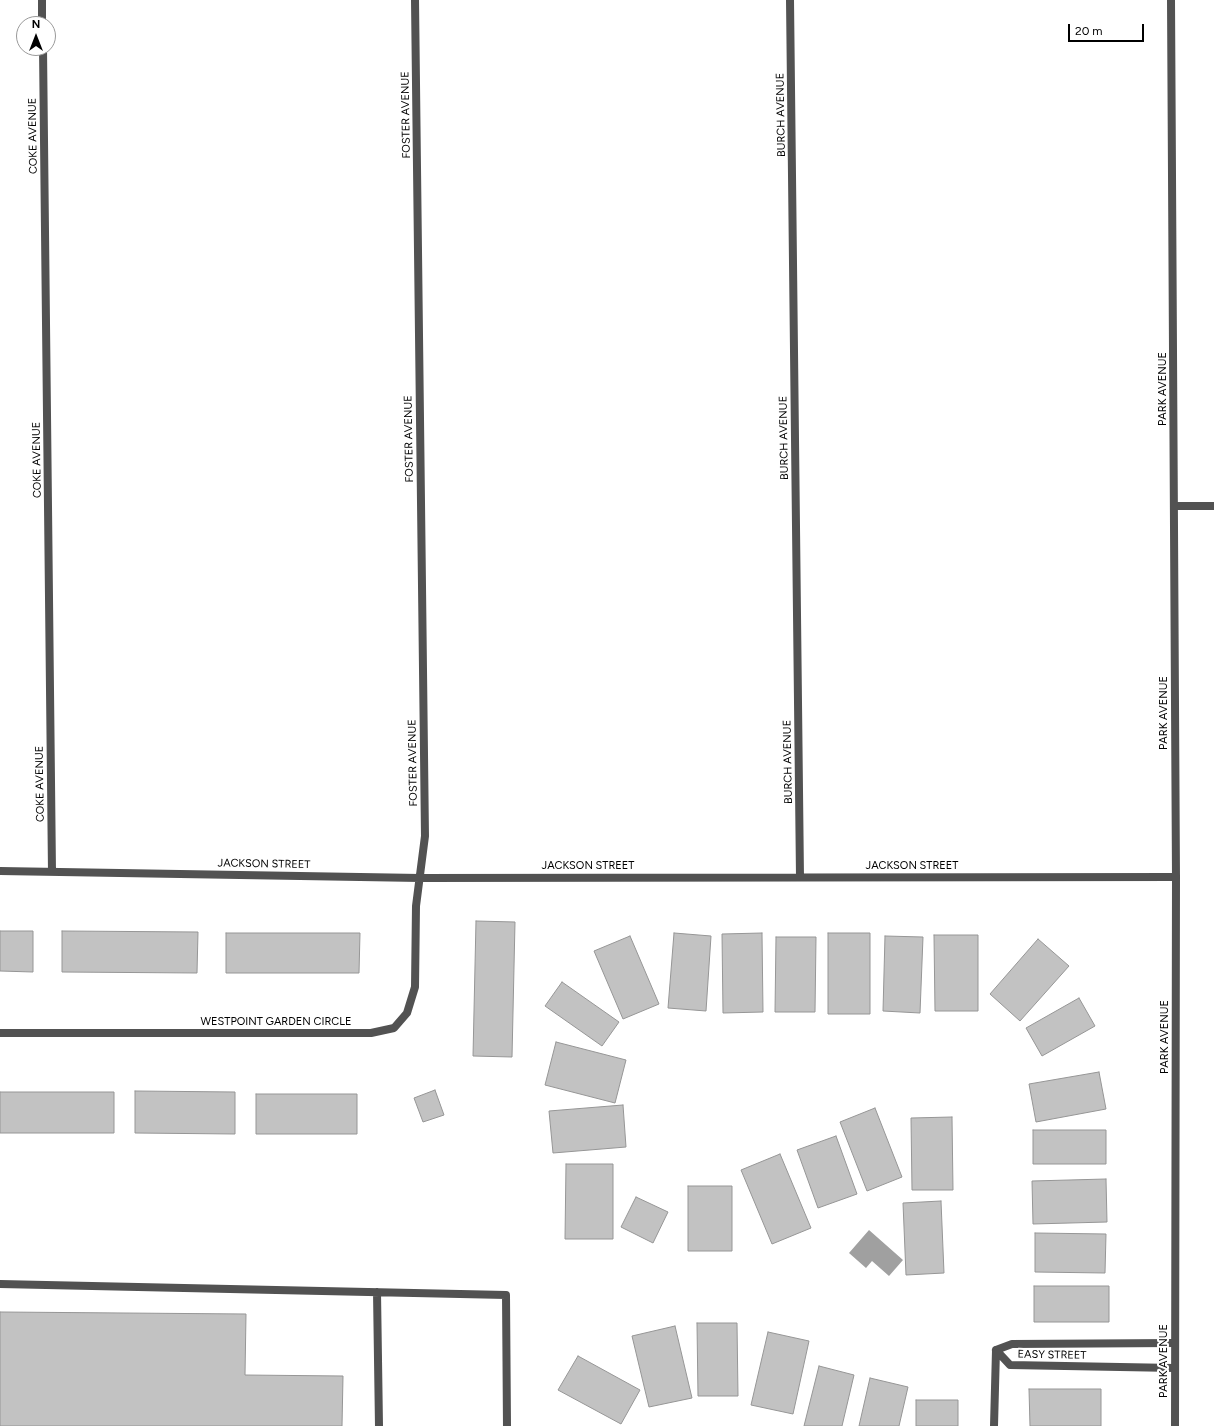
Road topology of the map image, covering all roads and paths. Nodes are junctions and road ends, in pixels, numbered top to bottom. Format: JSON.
{"nodes":[{"id":1,"x":42,"y":0,"type":"edge"},
{"id":2,"x":415,"y":0,"type":"edge"},
{"id":3,"x":790,"y":0,"type":"edge"},
{"id":4,"x":1171,"y":0,"type":"edge"},
{"id":5,"x":42,"y":16,"type":"edge"},
{"id":6,"x":43,"y":56,"type":"edge"},
{"id":7,"x":1174,"y":506,"type":"junction"},
{"id":8,"x":1214,"y":506,"type":"edge"},
{"id":9,"x":0,"y":871,"type":"edge"},
{"id":10,"x":52,"y":872,"type":"junction"},
{"id":11,"x":800,"y":877,"type":"junction"},
{"id":12,"x":1176,"y":877,"type":"junction"},
{"id":13,"x":420,"y":878,"type":"junction"},
{"id":14,"x":0,"y":1033,"type":"edge"},
{"id":15,"x":0,"y":1284,"type":"edge"},
{"id":16,"x":377,"y":1292,"type":"junction"},
{"id":17,"x":1175,"y":1344,"type":"junction"},
{"id":18,"x":996,"y":1350,"type":"junction"},
{"id":19,"x":1175,"y":1368,"type":"junction"},
{"id":20,"x":378,"y":1426,"type":"edge"},
{"id":21,"x":507,"y":1426,"type":"edge"},
{"id":22,"x":994,"y":1426,"type":"edge"},
{"id":23,"x":1175,"y":1426,"type":"edge"}],
"edges":[{"from":1,"to":5,"type":"street"},
{"from":2,"to":13,"type":"street","name":"FOSTER AVENUE"},
{"from":3,"to":11,"type":"street","name":"BURCH AVENUE"},
{"from":4,"to":7,"type":"street","name":"PARK AVENUE"},
{"from":6,"to":10,"type":"street","name":"COKE AVENUE"},
{"from":7,"to":8,"type":"street"},
{"from":7,"to":12,"type":"street","name":"PARK AVENUE"},
{"from":9,"to":10,"type":"street","name":"JACKSON STREET"},
{"from":10,"to":13,"type":"street","name":"JACKSON STREET"},
{"from":11,"to":12,"type":"street","name":"JACKSON STREET"},
{"from":11,"to":13,"type":"street","name":"JACKSON STREET"},
{"from":12,"to":17,"type":"street","name":"PARK AVENUE"},
{"from":13,"to":14,"type":"street","name":"WESTPOINT GARDEN CIRCLE"},
{"from":15,"to":16,"type":"street"},
{"from":16,"to":20,"type":"street"},
{"from":16,"to":21,"type":"street"},
{"from":17,"to":18,"type":"street","name":"EASY STREET"},
{"from":17,"to":19,"type":"street","name":"PARK AVENUE"},
{"from":18,"to":19,"type":"street","name":"EASY STREET"},
{"from":18,"to":22,"type":"street"},
{"from":19,"to":23,"type":"street","name":"PARK AVENUE"}]}
